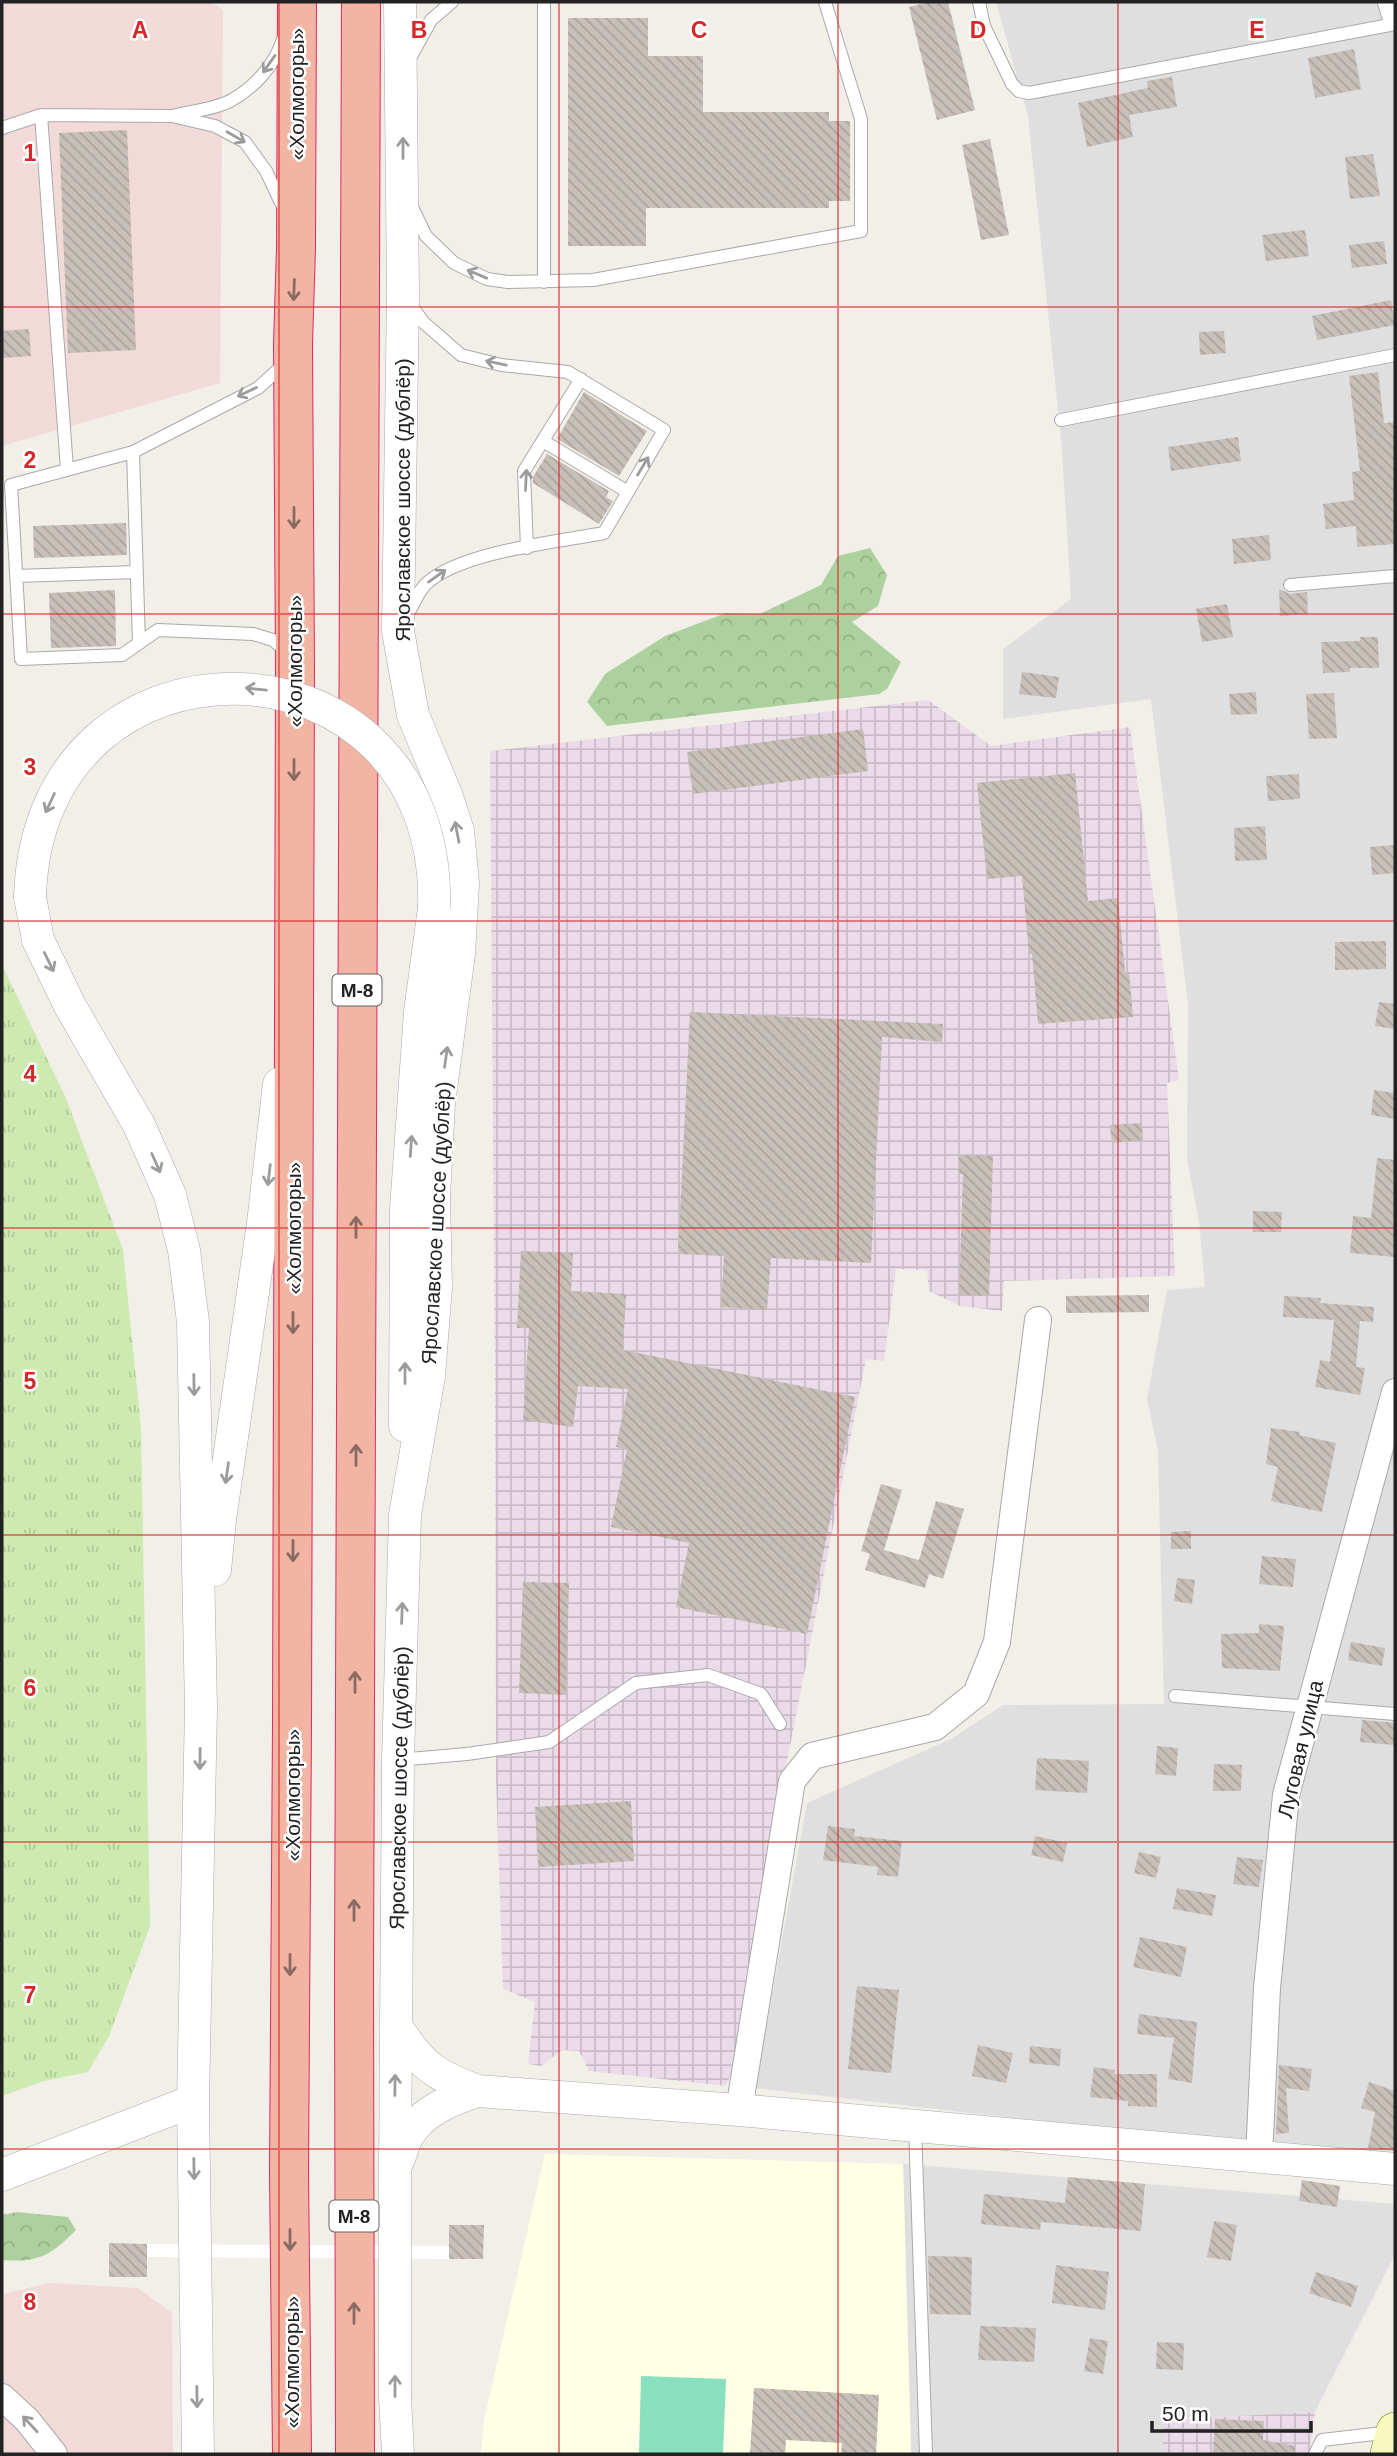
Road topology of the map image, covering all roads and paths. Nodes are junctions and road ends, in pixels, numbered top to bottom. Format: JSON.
{"nodes":[{"id":1,"x":296,"y":2,"type":"edge"},
{"id":2,"x":361,"y":2,"type":"edge"},
{"id":3,"x":400,"y":2,"type":"edge"},
{"id":4,"x":453,"y":2,"type":"edge"},
{"id":5,"x":544,"y":2,"type":"edge"},
{"id":6,"x":825,"y":2,"type":"edge"},
{"id":7,"x":979,"y":2,"type":"edge"},
{"id":8,"x":1391,"y":2,"type":"edge"},
{"id":9,"x":1395,"y":15,"type":"edge"},
{"id":10,"x":1395,"y":24,"type":"edge"},
{"id":11,"x":402,"y":85,"type":"junction"},
{"id":12,"x":41,"y":115,"type":"junction"},
{"id":13,"x":172,"y":116,"type":"junction"},
{"id":14,"x":2,"y":128,"type":"edge"},
{"id":15,"x":403,"y":188,"type":"junction"},
{"id":16,"x":296,"y":248,"type":"junction"},
{"id":17,"x":544,"y":282,"type":"junction"},
{"id":18,"x":403,"y":293,"type":"junction"},
{"id":19,"x":293,"y":344,"type":"junction"},
{"id":20,"x":1395,"y":355,"type":"edge"},
{"id":21,"x":581,"y":379,"type":"junction"},
{"id":22,"x":1061,"y":419,"type":"dead end"},
{"id":23,"x":543,"y":441,"type":"junction"},
{"id":24,"x":133,"y":452,"type":"junction"},
{"id":25,"x":67,"y":469,"type":"junction"},
{"id":26,"x":628,"y":492,"type":"junction"},
{"id":27,"x":527,"y":548,"type":"junction"},
{"id":28,"x":136,"y":572,"type":"junction"},
{"id":29,"x":16,"y":576,"type":"junction"},
{"id":30,"x":1395,"y":576,"type":"edge"},
{"id":31,"x":1290,"y":584,"type":"dead end"},
{"id":32,"x":398,"y":631,"type":"junction"},
{"id":33,"x":139,"y":643,"type":"junction"},
{"id":34,"x":295,"y":668,"type":"junction"},
{"id":35,"x":294,"y":961,"type":"junction"},
{"id":36,"x":1038,"y":1320,"type":"dead end"},
{"id":37,"x":1395,"y":1392,"type":"edge"},
{"id":38,"x":405,"y":1515,"type":"junction"},
{"id":39,"x":1175,"y":1696,"type":"dead end"},
{"id":40,"x":201,"y":1708,"type":"junction"},
{"id":41,"x":1308,"y":1708,"type":"junction"},
{"id":42,"x":1395,"y":1714,"type":"edge"},
{"id":43,"x":780,"y":1724,"type":"dead end"},
{"id":44,"x":398,"y":1760,"type":"junction"},
{"id":45,"x":396,"y":2026,"type":"junction"},
{"id":46,"x":477,"y":2091,"type":"junction"},
{"id":47,"x":193,"y":2101,"type":"junction"},
{"id":48,"x":739,"y":2110,"type":"junction"},
{"id":49,"x":915,"y":2126,"type":"junction"},
{"id":50,"x":1259,"y":2157,"type":"junction"},
{"id":51,"x":1395,"y":2169,"type":"edge"},
{"id":52,"x":394,"y":2171,"type":"junction"},
{"id":53,"x":2,"y":2175,"type":"edge"},
{"id":54,"x":2,"y":2397,"type":"edge"},
{"id":55,"x":1395,"y":2431,"type":"edge"},
{"id":56,"x":54,"y":2454,"type":"edge"},
{"id":57,"x":198,"y":2454,"type":"edge"},
{"id":58,"x":292,"y":2454,"type":"edge"},
{"id":59,"x":355,"y":2454,"type":"edge"},
{"id":60,"x":398,"y":2454,"type":"edge"},
{"id":61,"x":926,"y":2454,"type":"edge"},
{"id":62,"x":1315,"y":2454,"type":"edge"},
{"id":63,"x":1389,"y":2454,"type":"edge"}],
"edges":[{"from":1,"to":13,"type":"lane","one_way":true},
{"from":1,"to":16,"type":"highway","name":"«Холмогоры»"},
{"from":59,"to":2,"type":"highway","number":"М-8","one_way":true},
{"from":3,"to":11,"type":"street","name":"Ярославское шоссе (дублёр)"},
{"from":4,"to":11,"type":"lane"},
{"from":5,"to":17,"type":"lane"},
{"from":6,"to":17,"type":"lane"},
{"from":7,"to":10,"type":"lane"},
{"from":8,"to":9,"type":"street"},
{"from":15,"to":11,"type":"street","name":"Ярославское шоссе (дублёр)","one_way":true},
{"from":12,"to":13,"type":"lane"},
{"from":12,"to":14,"type":"lane"},
{"from":12,"to":25,"type":"lane"},
{"from":13,"to":16,"type":"lane","one_way":true},
{"from":17,"to":15,"type":"lane","one_way":true},
{"from":15,"to":18,"type":"street","name":"Ярославское шоссе (дублёр)"},
{"from":16,"to":19,"type":"highway","name":"«Холмогоры»","one_way":true},
{"from":21,"to":18,"type":"lane","one_way":true},
{"from":18,"to":32,"type":"street","name":"Ярославское шоссе (дублёр)"},
{"from":19,"to":24,"type":"lane","one_way":true},
{"from":19,"to":34,"type":"highway","name":"«Холмогоры»","one_way":true},
{"from":20,"to":22,"type":"lane"},
{"from":21,"to":23,"type":"lane"},
{"from":26,"to":21,"type":"lane","one_way":true},
{"from":23,"to":26,"type":"lane"},
{"from":27,"to":23,"type":"lane","one_way":true},
{"from":24,"to":25,"type":"lane"},
{"from":24,"to":28,"type":"lane"},
{"from":25,"to":29,"type":"lane"},
{"from":26,"to":27,"type":"lane"},
{"from":32,"to":27,"type":"lane","one_way":true},
{"from":28,"to":29,"type":"lane"},
{"from":28,"to":33,"type":"lane"},
{"from":29,"to":33,"type":"lane"},
{"from":30,"to":31,"type":"lane"},
{"from":38,"to":32,"type":"street","name":"Ярославское шоссе (дублёр)","one_way":true},
{"from":33,"to":34,"type":"lane"},
{"from":34,"to":35,"type":"highway","name":"«Холмогоры»","one_way":true},
{"from":35,"to":40,"type":"street","one_way":true},
{"from":35,"to":58,"type":"highway","name":"«Холмогоры»","one_way":true},
{"from":36,"to":48,"type":"street"},
{"from":37,"to":41,"type":"street","name":"Луговая улица"},
{"from":38,"to":40,"type":"street","one_way":true,"bridge":true},
{"from":44,"to":38,"type":"street","name":"Ярославское шоссе (дублёр)","one_way":true},
{"from":39,"to":41,"type":"lane"},
{"from":40,"to":47,"type":"street","one_way":true},
{"from":41,"to":42,"type":"lane"},
{"from":41,"to":50,"type":"street","name":"Луговая улица"},
{"from":43,"to":44,"type":"lane"},
{"from":44,"to":45,"type":"street","name":"Ярославское шоссе (дублёр)"},
{"from":45,"to":46,"type":"street"},
{"from":52,"to":45,"type":"street","name":"Ярославское шоссе (дублёр)","one_way":true},
{"from":46,"to":48,"type":"street"},
{"from":46,"to":52,"type":"street"},
{"from":47,"to":53,"type":"street"},
{"from":47,"to":57,"type":"street","one_way":true},
{"from":48,"to":49,"type":"street"},
{"from":49,"to":50,"type":"street"},
{"from":49,"to":61,"type":"lane"},
{"from":50,"to":51,"type":"street"},
{"from":60,"to":52,"type":"street","name":"Ярославское шоссе (дублёр)","one_way":true},
{"from":56,"to":54,"type":"street","one_way":true},
{"from":55,"to":62,"type":"lane"},
{"from":55,"to":63,"type":"main road"}]}
